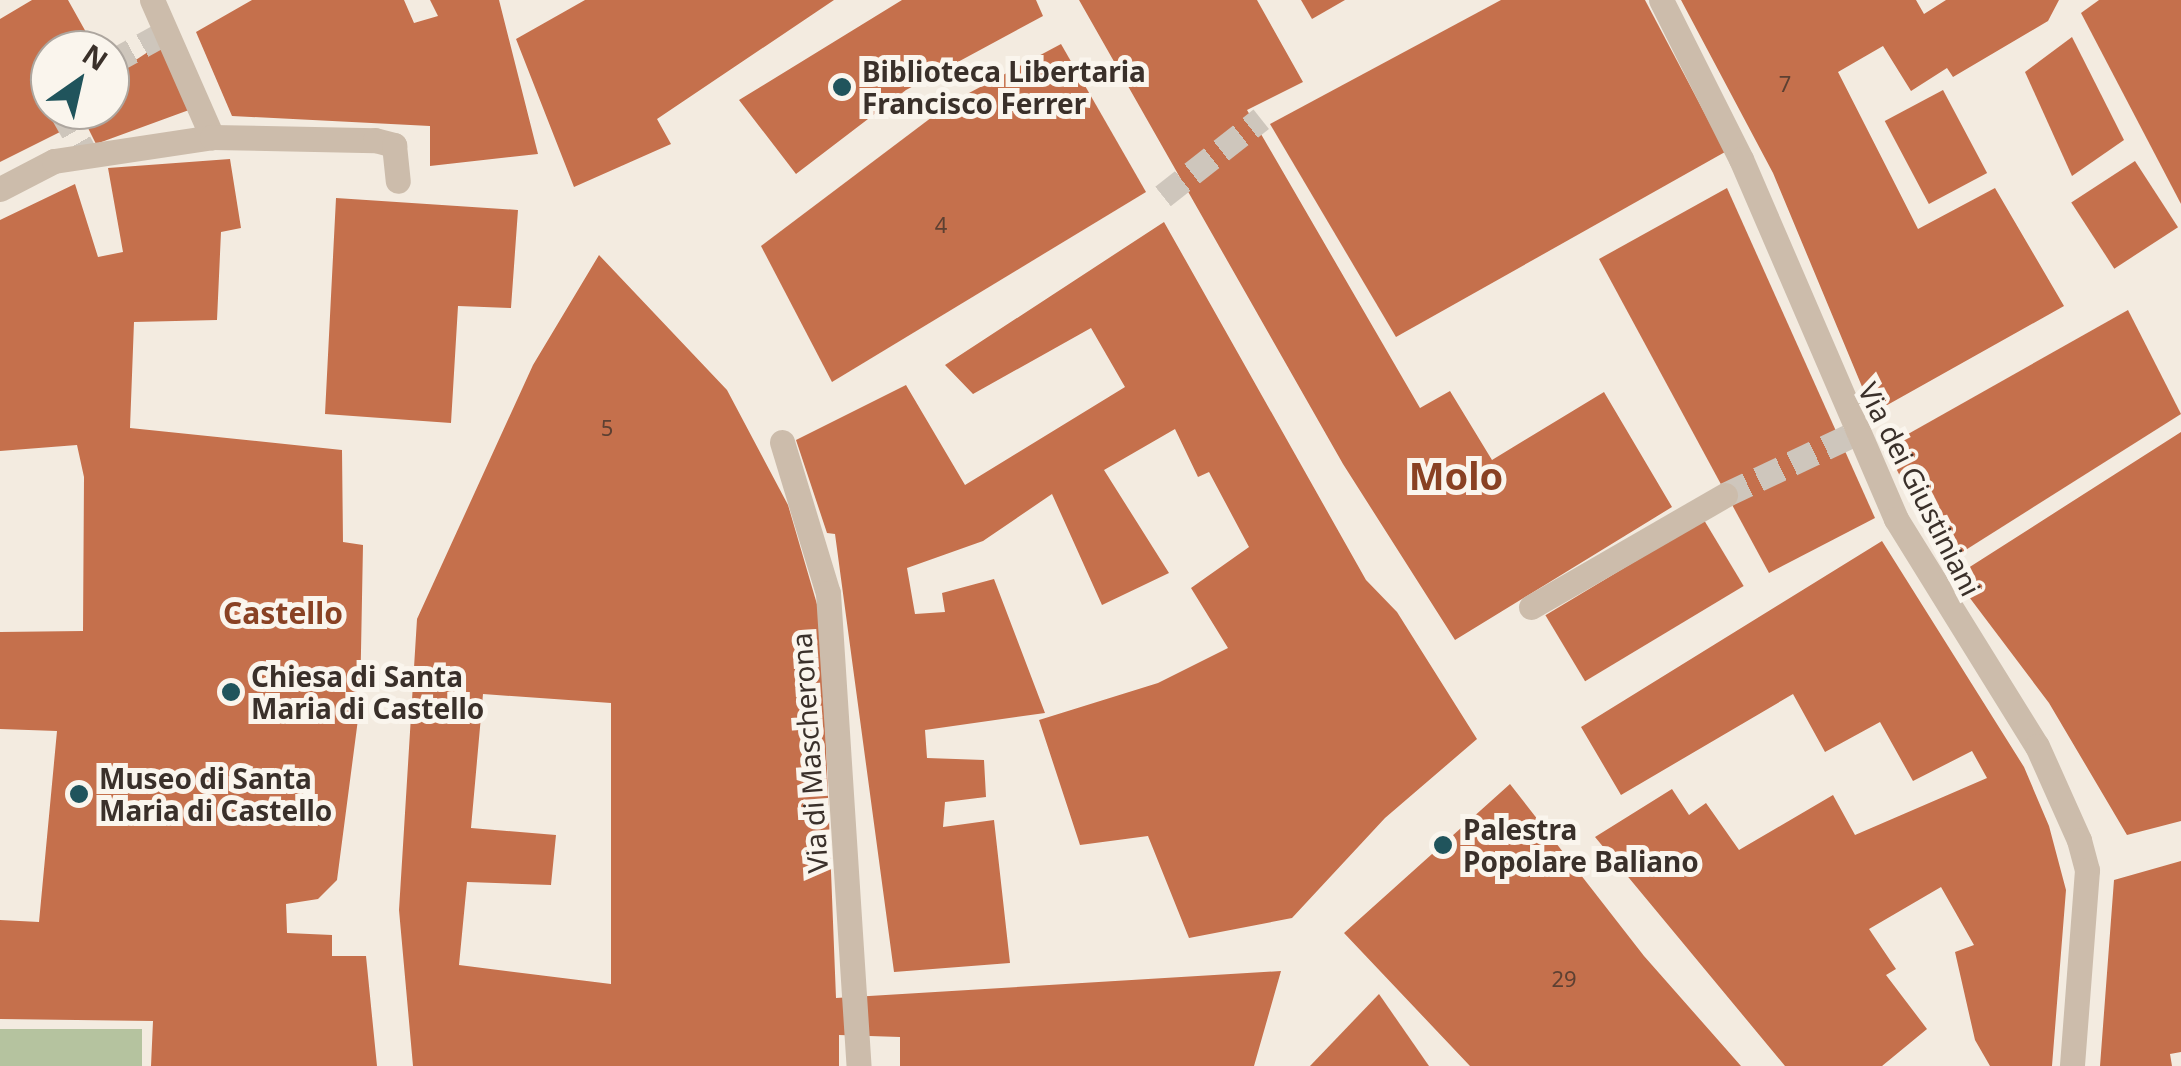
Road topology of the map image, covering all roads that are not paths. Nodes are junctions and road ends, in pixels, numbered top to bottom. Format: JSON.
{"nodes":[{"id":1,"x":152,"y":0,"type":"edge"},
{"id":2,"x":1661,"y":0,"type":"edge"},
{"id":3,"x":212,"y":138,"type":"junction"},
{"id":4,"x":398,"y":181,"type":"dead end"},
{"id":5,"x":0,"y":189,"type":"edge"},
{"id":6,"x":782,"y":442,"type":"dead end"},
{"id":7,"x":1725,"y":495,"type":"tunnel mouth"},
{"id":8,"x":1531,"y":607,"type":"dead end"},
{"id":9,"x":859,"y":1066,"type":"edge"},
{"id":10,"x":2072,"y":1066,"type":"edge"}],
"edges":[{"from":1,"to":3,"type":"street"},
{"from":2,"to":10,"type":"street","name":"Via dei Giustiniani"},
{"from":3,"to":4,"type":"street"},
{"from":3,"to":5,"type":"street"},
{"from":6,"to":9,"type":"street","name":"Via di Mascherona"},
{"from":7,"to":8,"type":"street"}]}
